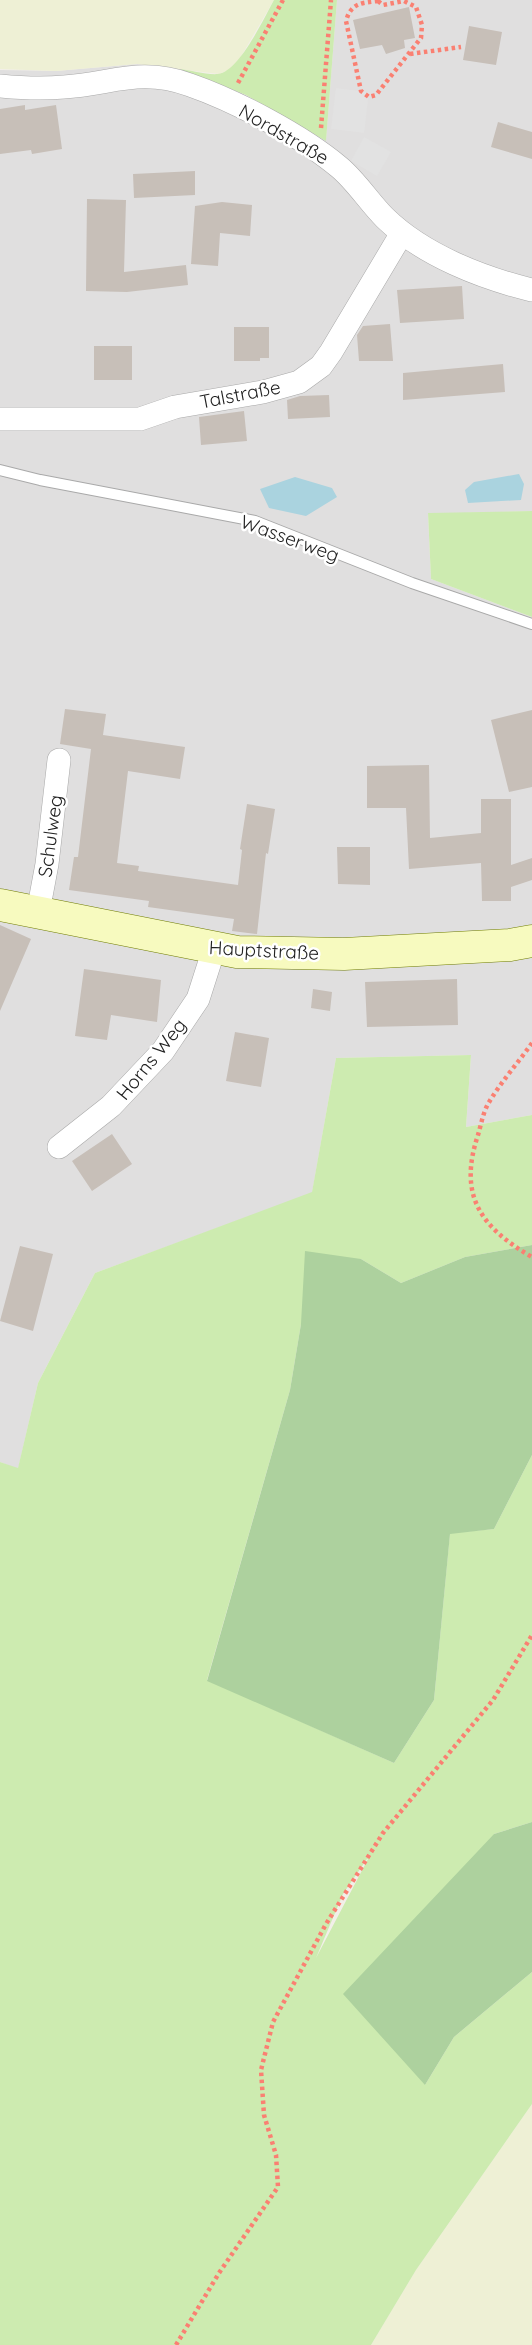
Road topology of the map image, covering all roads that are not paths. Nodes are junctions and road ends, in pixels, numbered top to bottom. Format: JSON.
{"nodes":[{"id":1,"x":0,"y":86,"type":"edge"},
{"id":2,"x":402,"y":233,"type":"junction"},
{"id":3,"x":532,"y":290,"type":"edge"},
{"id":4,"x":0,"y":419,"type":"edge"},
{"id":5,"x":0,"y":470,"type":"edge"},
{"id":6,"x":532,"y":624,"type":"edge"},
{"id":7,"x":59,"y":760,"type":"dead end"},
{"id":8,"x":0,"y":905,"type":"edge"},
{"id":9,"x":38,"y":912,"type":"junction"},
{"id":10,"x":532,"y":941,"type":"edge"},
{"id":11,"x":214,"y":949,"type":"junction"},
{"id":12,"x":59,"y":1147,"type":"dead end"}],
"edges":[{"from":1,"to":2,"type":"street","name":"Nordstraße"},
{"from":2,"to":3,"type":"street","name":"Nordstraße"},
{"from":2,"to":4,"type":"street","name":"Talstraße"},
{"from":5,"to":6,"type":"lane","name":"Wasserweg"},
{"from":7,"to":9,"type":"street","name":"Schulweg"},
{"from":8,"to":9,"type":"street","name":"Hauptstraße"},
{"from":9,"to":11,"type":"street","name":"Hauptstraße"},
{"from":10,"to":11,"type":"street","name":"Hauptstraße"},
{"from":11,"to":12,"type":"street","name":"Horns Weg"}]}
